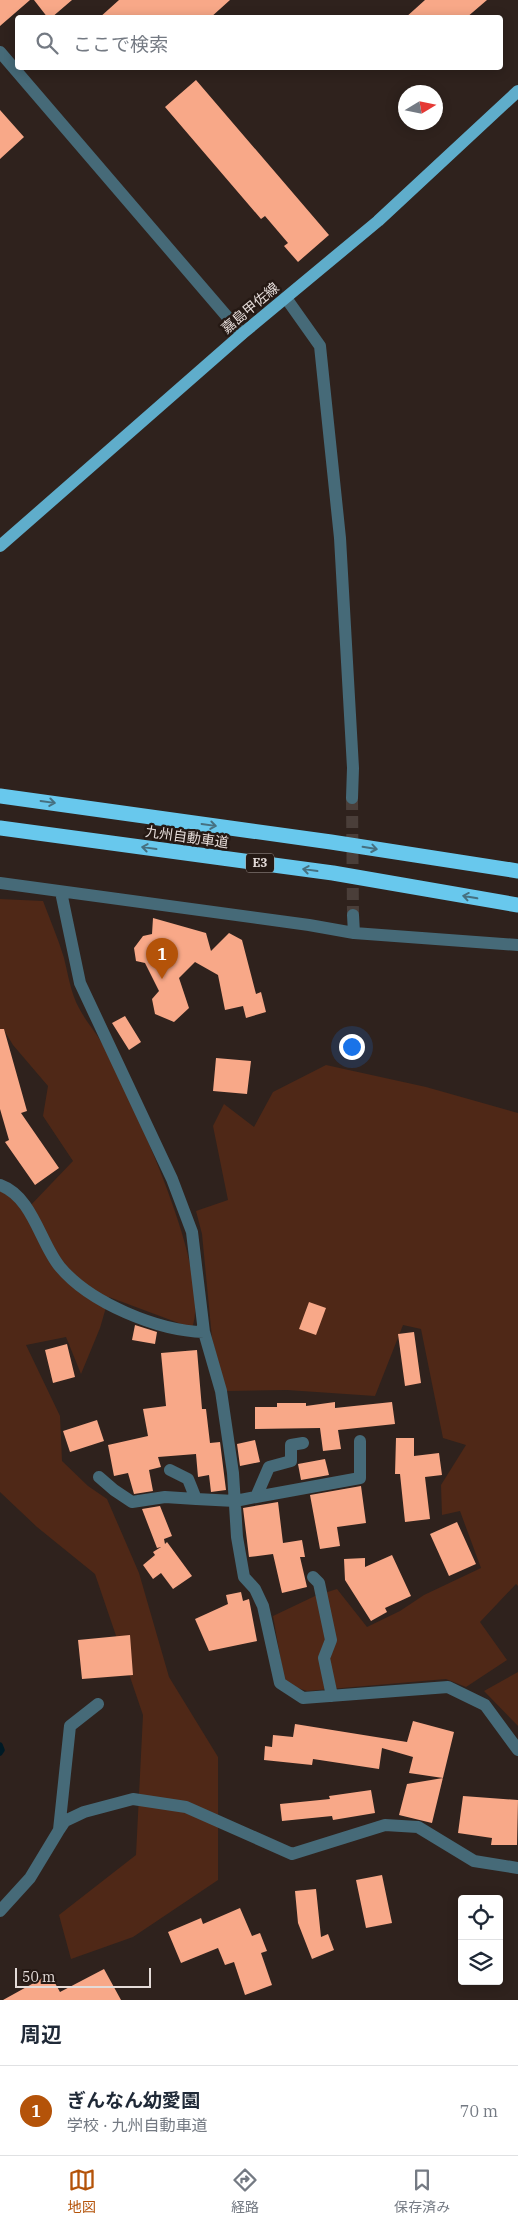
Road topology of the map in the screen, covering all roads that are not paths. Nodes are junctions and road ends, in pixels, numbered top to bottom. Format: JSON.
{"nodes":[{"id":1,"x":0,"y":52,"type":"edge"},
{"id":2,"x":15,"y":69,"type":"edge"},
{"id":3,"x":15,"y":70,"type":"edge"},
{"id":4,"x":518,"y":91,"type":"edge"},
{"id":5,"x":286,"y":298,"type":"junction"},
{"id":6,"x":242,"y":334,"type":"junction"},
{"id":7,"x":0,"y":546,"type":"edge"},
{"id":8,"x":0,"y":796,"type":"edge"},
{"id":9,"x":352,"y":798,"type":"tunnel mouth"},
{"id":10,"x":0,"y":828,"type":"edge"},
{"id":11,"x":518,"y":871,"type":"edge"},
{"id":12,"x":0,"y":883,"type":"edge"},
{"id":13,"x":61,"y":892,"type":"junction"},
{"id":14,"x":518,"y":905,"type":"edge"},
{"id":15,"x":353,"y":915,"type":"tunnel mouth"},
{"id":16,"x":354,"y":934,"type":"junction"},
{"id":17,"x":518,"y":945,"type":"edge"},
{"id":18,"x":0,"y":1185,"type":"edge"},
{"id":19,"x":204,"y":1332,"type":"junction"},
{"id":20,"x":360,"y":1441,"type":"dead end"},
{"id":21,"x":303,"y":1443,"type":"dead end"},
{"id":22,"x":170,"y":1470,"type":"dead end"},
{"id":23,"x":100,"y":1477,"type":"dead end"},
{"id":24,"x":256,"y":1497,"type":"junction"},
{"id":25,"x":196,"y":1499,"type":"junction"},
{"id":26,"x":235,"y":1501,"type":"junction"},
{"id":27,"x":313,"y":1577,"type":"dead end"},
{"id":28,"x":332,"y":1696,"type":"junction"},
{"id":29,"x":98,"y":1704,"type":"dead end"},
{"id":30,"x":518,"y":1750,"type":"edge"},
{"id":31,"x":59,"y":1830,"type":"junction"},
{"id":32,"x":518,"y":1868,"type":"edge"},
{"id":33,"x":0,"y":1912,"type":"edge"}],
"edges":[{"from":1,"to":2,"type":"street"},
{"from":3,"to":6,"type":"street"},
{"from":4,"to":5,"type":"main road","name":"嘉島甲佐線"},
{"from":5,"to":6,"type":"main road","name":"嘉島甲佐線"},
{"from":5,"to":9,"type":"street"},
{"from":6,"to":7,"type":"main road","name":"嘉島甲佐線"},
{"from":8,"to":11,"type":"highway","name":"九州自動車道","number":"E3","one_way":true},
{"from":14,"to":10,"type":"highway","name":"九州自動車道","number":"E3","one_way":true},
{"from":12,"to":13,"type":"street"},
{"from":13,"to":16,"type":"street"},
{"from":13,"to":19,"type":"street"},
{"from":15,"to":16,"type":"street"},
{"from":16,"to":17,"type":"street"},
{"from":18,"to":19,"type":"street"},
{"from":19,"to":26,"type":"street"},
{"from":20,"to":24,"type":"street"},
{"from":21,"to":24,"type":"street"},
{"from":22,"to":25,"type":"street"},
{"from":23,"to":25,"type":"street"},
{"from":24,"to":26,"type":"street"},
{"from":25,"to":26,"type":"street"},
{"from":26,"to":28,"type":"street"},
{"from":27,"to":28,"type":"street"},
{"from":28,"to":30,"type":"street"},
{"from":29,"to":31,"type":"street"},
{"from":31,"to":32,"type":"street"},
{"from":31,"to":33,"type":"street"}]}
